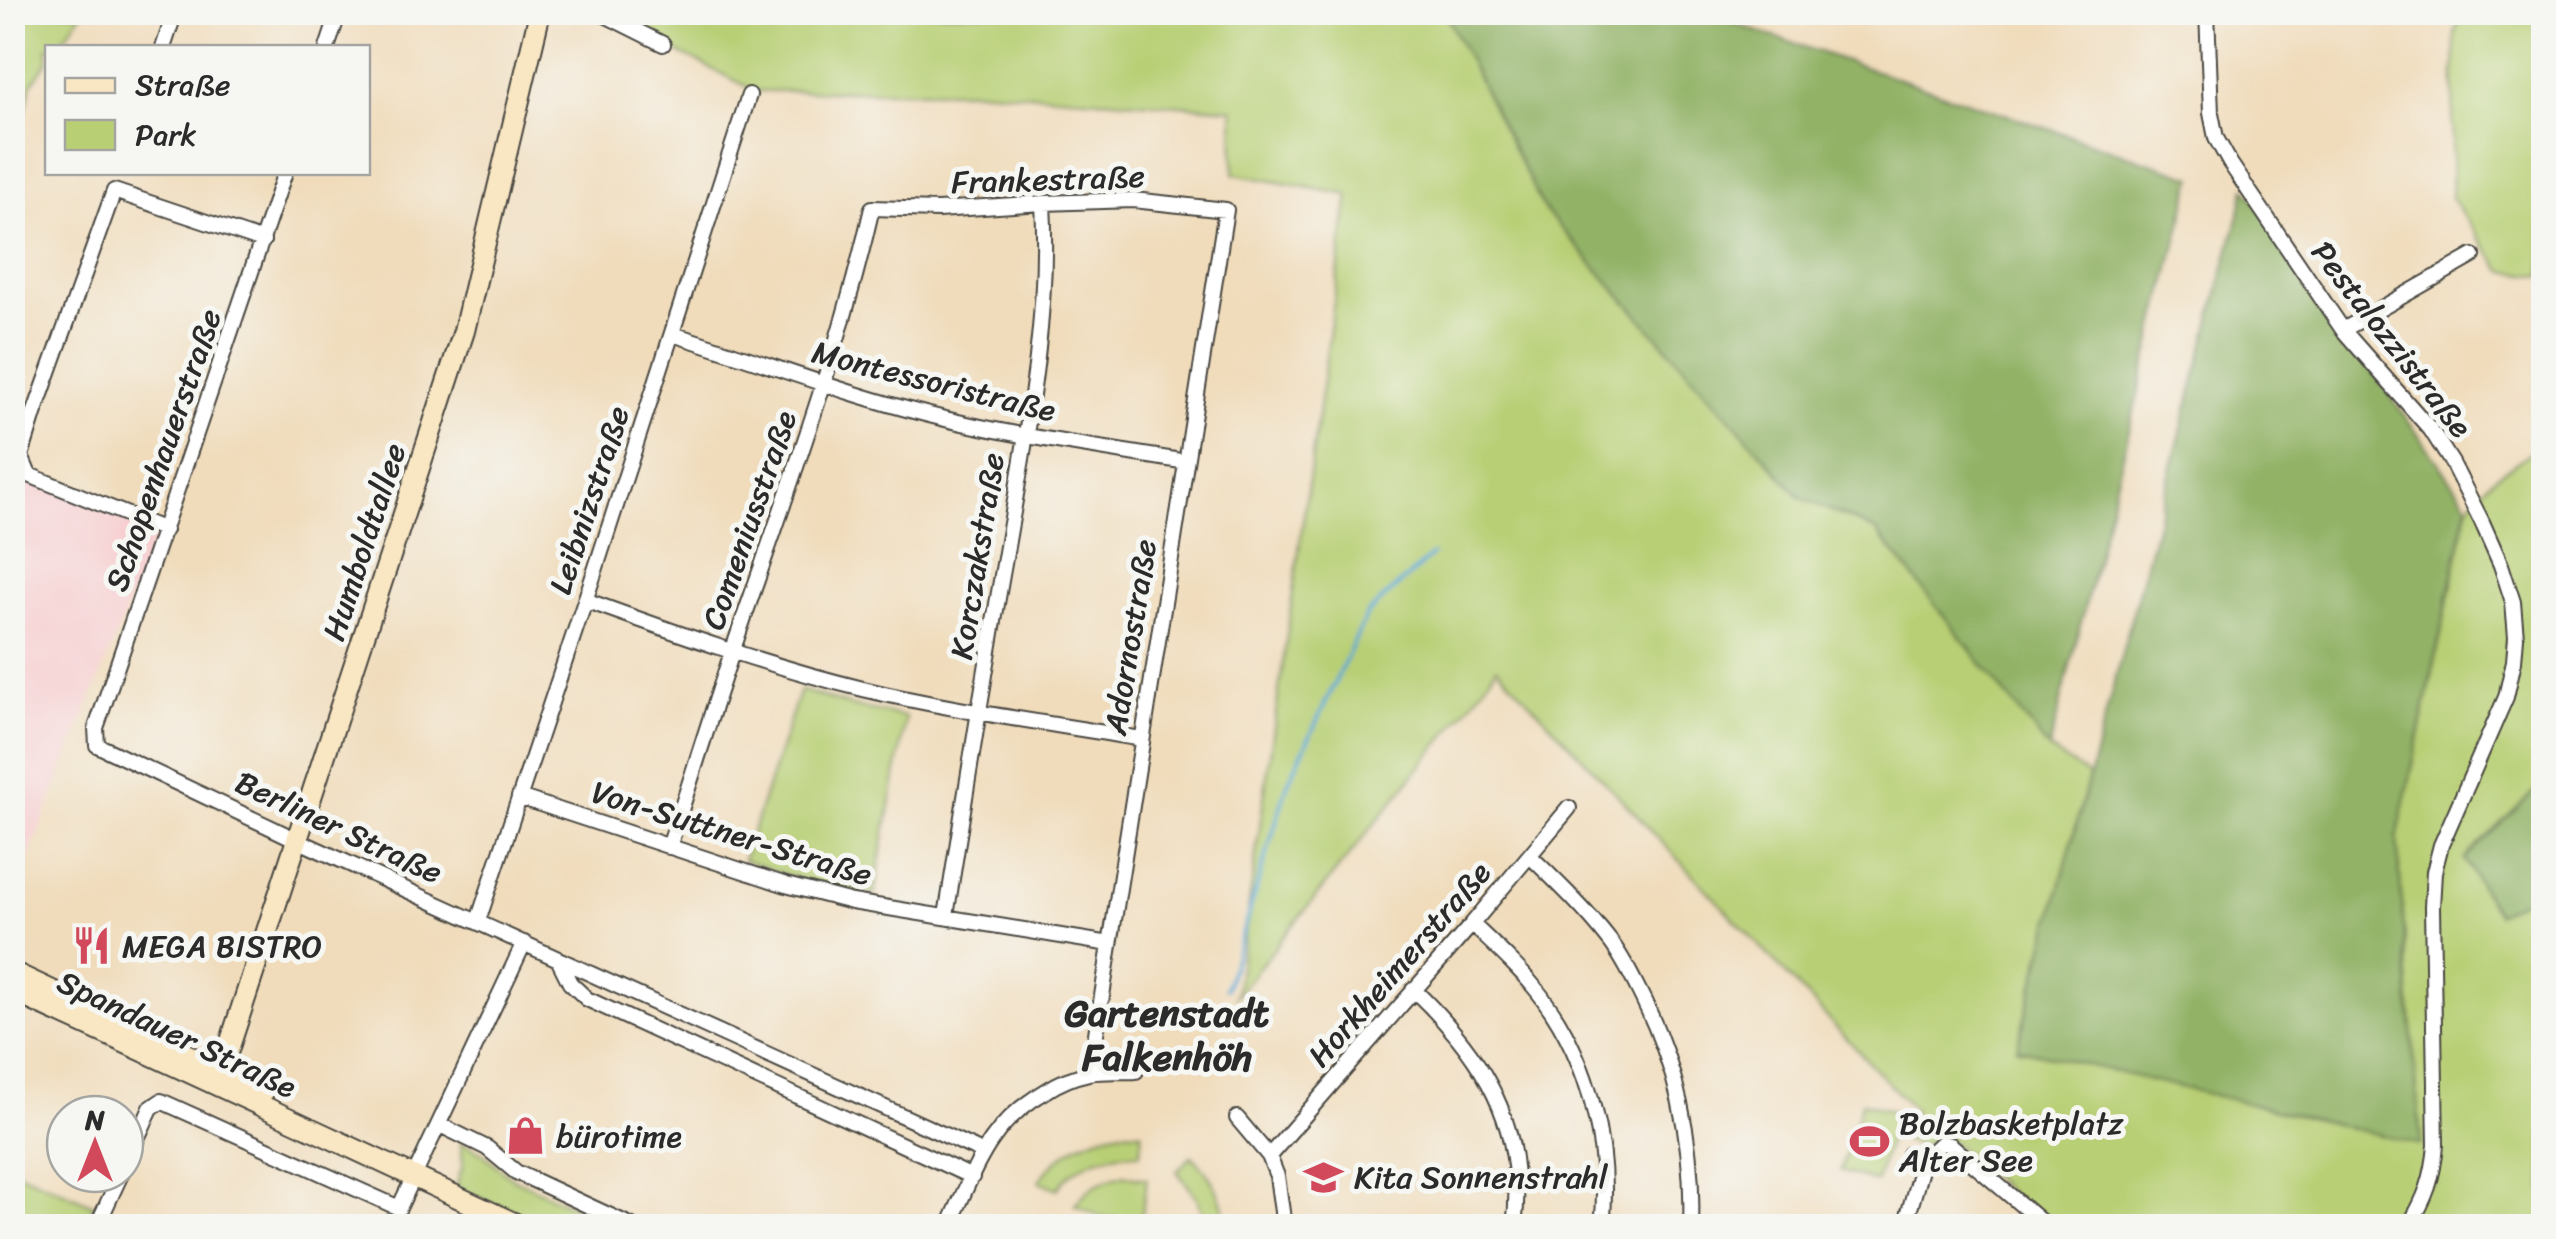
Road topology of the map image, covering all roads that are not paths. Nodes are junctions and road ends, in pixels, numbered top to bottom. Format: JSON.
{"nodes":[{"id":1,"x":174,"y":12,"type":"edge"},
{"id":2,"x":338,"y":12,"type":"edge"},
{"id":3,"x":540,"y":12,"type":"edge"},
{"id":4,"x":600,"y":12,"type":"edge"},
{"id":5,"x":2209,"y":13,"type":"edge"},
{"id":6,"x":663,"y":44,"type":"dead end"},
{"id":7,"x":164,"y":45,"type":"edge"},
{"id":8,"x":328,"y":45,"type":"edge"},
{"id":9,"x":749,"y":95,"type":"dead end"},
{"id":10,"x":119,"y":175,"type":"edge"},
{"id":11,"x":285,"y":175,"type":"edge"},
{"id":12,"x":114,"y":191,"type":"junction"},
{"id":13,"x":1043,"y":203,"type":"junction"},
{"id":14,"x":872,"y":208,"type":"joint"},
{"id":15,"x":1226,"y":210,"type":"joint"},
{"id":16,"x":262,"y":241,"type":"junction"},
{"id":17,"x":2472,"y":256,"type":"dead end"},
{"id":18,"x":2342,"y":330,"type":"junction"},
{"id":19,"x":672,"y":334,"type":"junction"},
{"id":20,"x":824,"y":385,"type":"junction"},
{"id":21,"x":1025,"y":437,"type":"junction"},
{"id":22,"x":1186,"y":462,"type":"junction"},
{"id":23,"x":165,"y":530,"type":"junction"},
{"id":24,"x":585,"y":600,"type":"junction"},
{"id":25,"x":733,"y":651,"type":"junction"},
{"id":26,"x":980,"y":712,"type":"junction"},
{"id":27,"x":1142,"y":739,"type":"junction"},
{"id":28,"x":97,"y":745,"type":"joint"},
{"id":29,"x":518,"y":796,"type":"junction"},
{"id":30,"x":1570,"y":808,"type":"dead end"},
{"id":31,"x":297,"y":840,"type":"junction"},
{"id":32,"x":669,"y":846,"type":"junction"},
{"id":33,"x":1530,"y":856,"type":"junction"},
{"id":34,"x":946,"y":916,"type":"junction"},
{"id":35,"x":478,"y":921,"type":"junction"},
{"id":36,"x":1472,"y":924,"type":"junction"},
{"id":37,"x":524,"y":943,"type":"junction"},
{"id":38,"x":1110,"y":944,"type":"junction"},
{"id":39,"x":558,"y":959,"type":"junction"},
{"id":40,"x":12,"y":972,"type":"edge"},
{"id":41,"x":1413,"y":989,"type":"junction"},
{"id":42,"x":12,"y":990,"type":"edge"},
{"id":43,"x":1136,"y":1071,"type":"dead end"},
{"id":44,"x":1090,"y":1072,"type":"junction"},
{"id":45,"x":218,"y":1075,"type":"junction"},
{"id":46,"x":1237,"y":1118,"type":"dead end"},
{"id":47,"x":145,"y":1119,"type":"edge"},
{"id":48,"x":440,"y":1124,"type":"junction"},
{"id":49,"x":982,"y":1152,"type":"junction"},
{"id":50,"x":1269,"y":1156,"type":"junction"},
{"id":51,"x":972,"y":1177,"type":"junction"},
{"id":52,"x":415,"y":1178,"type":"junction"},
{"id":53,"x":112,"y":1194,"type":"edge"},
{"id":54,"x":97,"y":1226,"type":"edge"},
{"id":55,"x":520,"y":1226,"type":"edge"},
{"id":56,"x":632,"y":1226,"type":"edge"},
{"id":57,"x":949,"y":1226,"type":"edge"},
{"id":58,"x":1284,"y":1226,"type":"edge"},
{"id":59,"x":1514,"y":1226,"type":"edge"},
{"id":60,"x":1602,"y":1226,"type":"edge"},
{"id":61,"x":1691,"y":1226,"type":"edge"},
{"id":62,"x":1905,"y":1226,"type":"edge"},
{"id":63,"x":2046,"y":1226,"type":"edge"},
{"id":64,"x":2409,"y":1226,"type":"edge"}],
"edges":[{"from":1,"to":7,"type":"street"},
{"from":2,"to":8,"type":"street"},
{"from":3,"to":31,"type":"street","name":"Humboldtallee"},
{"from":4,"to":6,"type":"street"},
{"from":5,"to":18,"type":"street","name":"Pestalozzistraße"},
{"from":9,"to":19,"type":"street","name":"Leibnizstraße"},
{"from":10,"to":12,"type":"street"},
{"from":11,"to":16,"type":"street","name":"Schopenhauerstraße"},
{"from":12,"to":16,"type":"street"},
{"from":12,"to":23,"type":"street"},
{"from":13,"to":14,"type":"street","name":"Frankestraße"},
{"from":13,"to":15,"type":"street","name":"Frankestraße"},
{"from":13,"to":21,"type":"street","name":"Korczakstraße"},
{"from":14,"to":20,"type":"street","name":"Comeniusstraße"},
{"from":15,"to":22,"type":"street","name":"Adornostraße"},
{"from":16,"to":23,"type":"street","name":"Schopenhauerstraße"},
{"from":17,"to":18,"type":"street"},
{"from":18,"to":64,"type":"street","name":"Pestalozzistraße"},
{"from":19,"to":20,"type":"street","name":"Montessoristraße"},
{"from":19,"to":24,"type":"street","name":"Leibnizstraße"},
{"from":20,"to":21,"type":"street","name":"Montessoristraße"},
{"from":20,"to":25,"type":"street","name":"Comeniusstraße"},
{"from":21,"to":22,"type":"street","name":"Montessoristraße"},
{"from":21,"to":26,"type":"street","name":"Korczakstraße"},
{"from":22,"to":27,"type":"street","name":"Adornostraße"},
{"from":23,"to":28,"type":"street","name":"Schopenhauerstraße"},
{"from":24,"to":25,"type":"street"},
{"from":24,"to":29,"type":"street","name":"Leibnizstraße"},
{"from":25,"to":26,"type":"street"},
{"from":25,"to":32,"type":"street","name":"Comeniusstraße"},
{"from":26,"to":27,"type":"street"},
{"from":26,"to":34,"type":"street","name":"Korczakstraße"},
{"from":27,"to":38,"type":"street","name":"Adornostraße"},
{"from":28,"to":31,"type":"street","name":"Berliner Straße"},
{"from":29,"to":32,"type":"street","name":"Von-Suttner-Straße"},
{"from":29,"to":35,"type":"street","name":"Leibnizstraße"},
{"from":30,"to":33,"type":"street","name":"Horkheimerstraße"},
{"from":31,"to":35,"type":"street","name":"Berliner Straße"},
{"from":31,"to":45,"type":"street","name":"Humboldtallee"},
{"from":32,"to":34,"type":"street","name":"Von-Suttner-Straße"},
{"from":33,"to":36,"type":"street","name":"Horkheimerstraße"},
{"from":33,"to":61,"type":"street"},
{"from":34,"to":38,"type":"street","name":"Von-Suttner-Straße"},
{"from":35,"to":37,"type":"street","name":"Berliner Straße"},
{"from":36,"to":41,"type":"street","name":"Horkheimerstraße"},
{"from":36,"to":60,"type":"street"},
{"from":37,"to":39,"type":"street","name":"Berliner Straße"},
{"from":37,"to":48,"type":"street"},
{"from":38,"to":44,"type":"street","name":"Adornostraße"},
{"from":39,"to":49,"type":"street","name":"Berliner Straße"},
{"from":39,"to":51,"type":"street","name":"Berliner Straße"},
{"from":40,"to":45,"type":"street","name":"Spandauer Straße"},
{"from":41,"to":50,"type":"street","name":"Horkheimerstraße"},
{"from":41,"to":59,"type":"street"},
{"from":42,"to":45,"type":"street","name":"Spandauer Straße"},
{"from":43,"to":44,"type":"street"},
{"from":44,"to":49,"type":"street"},
{"from":45,"to":52,"type":"street","name":"Spandauer Straße"},
{"from":46,"to":50,"type":"street"},
{"from":47,"to":52,"type":"street"},
{"from":48,"to":52,"type":"street"},
{"from":48,"to":56,"type":"street"},
{"from":49,"to":51,"type":"street"},
{"from":50,"to":58,"type":"street"},
{"from":51,"to":57,"type":"street"},
{"from":52,"to":55,"type":"street","name":"Spandauer Straße"},
{"from":53,"to":54,"type":"street"},
{"from":62,"to":63,"type":"street"}]}
